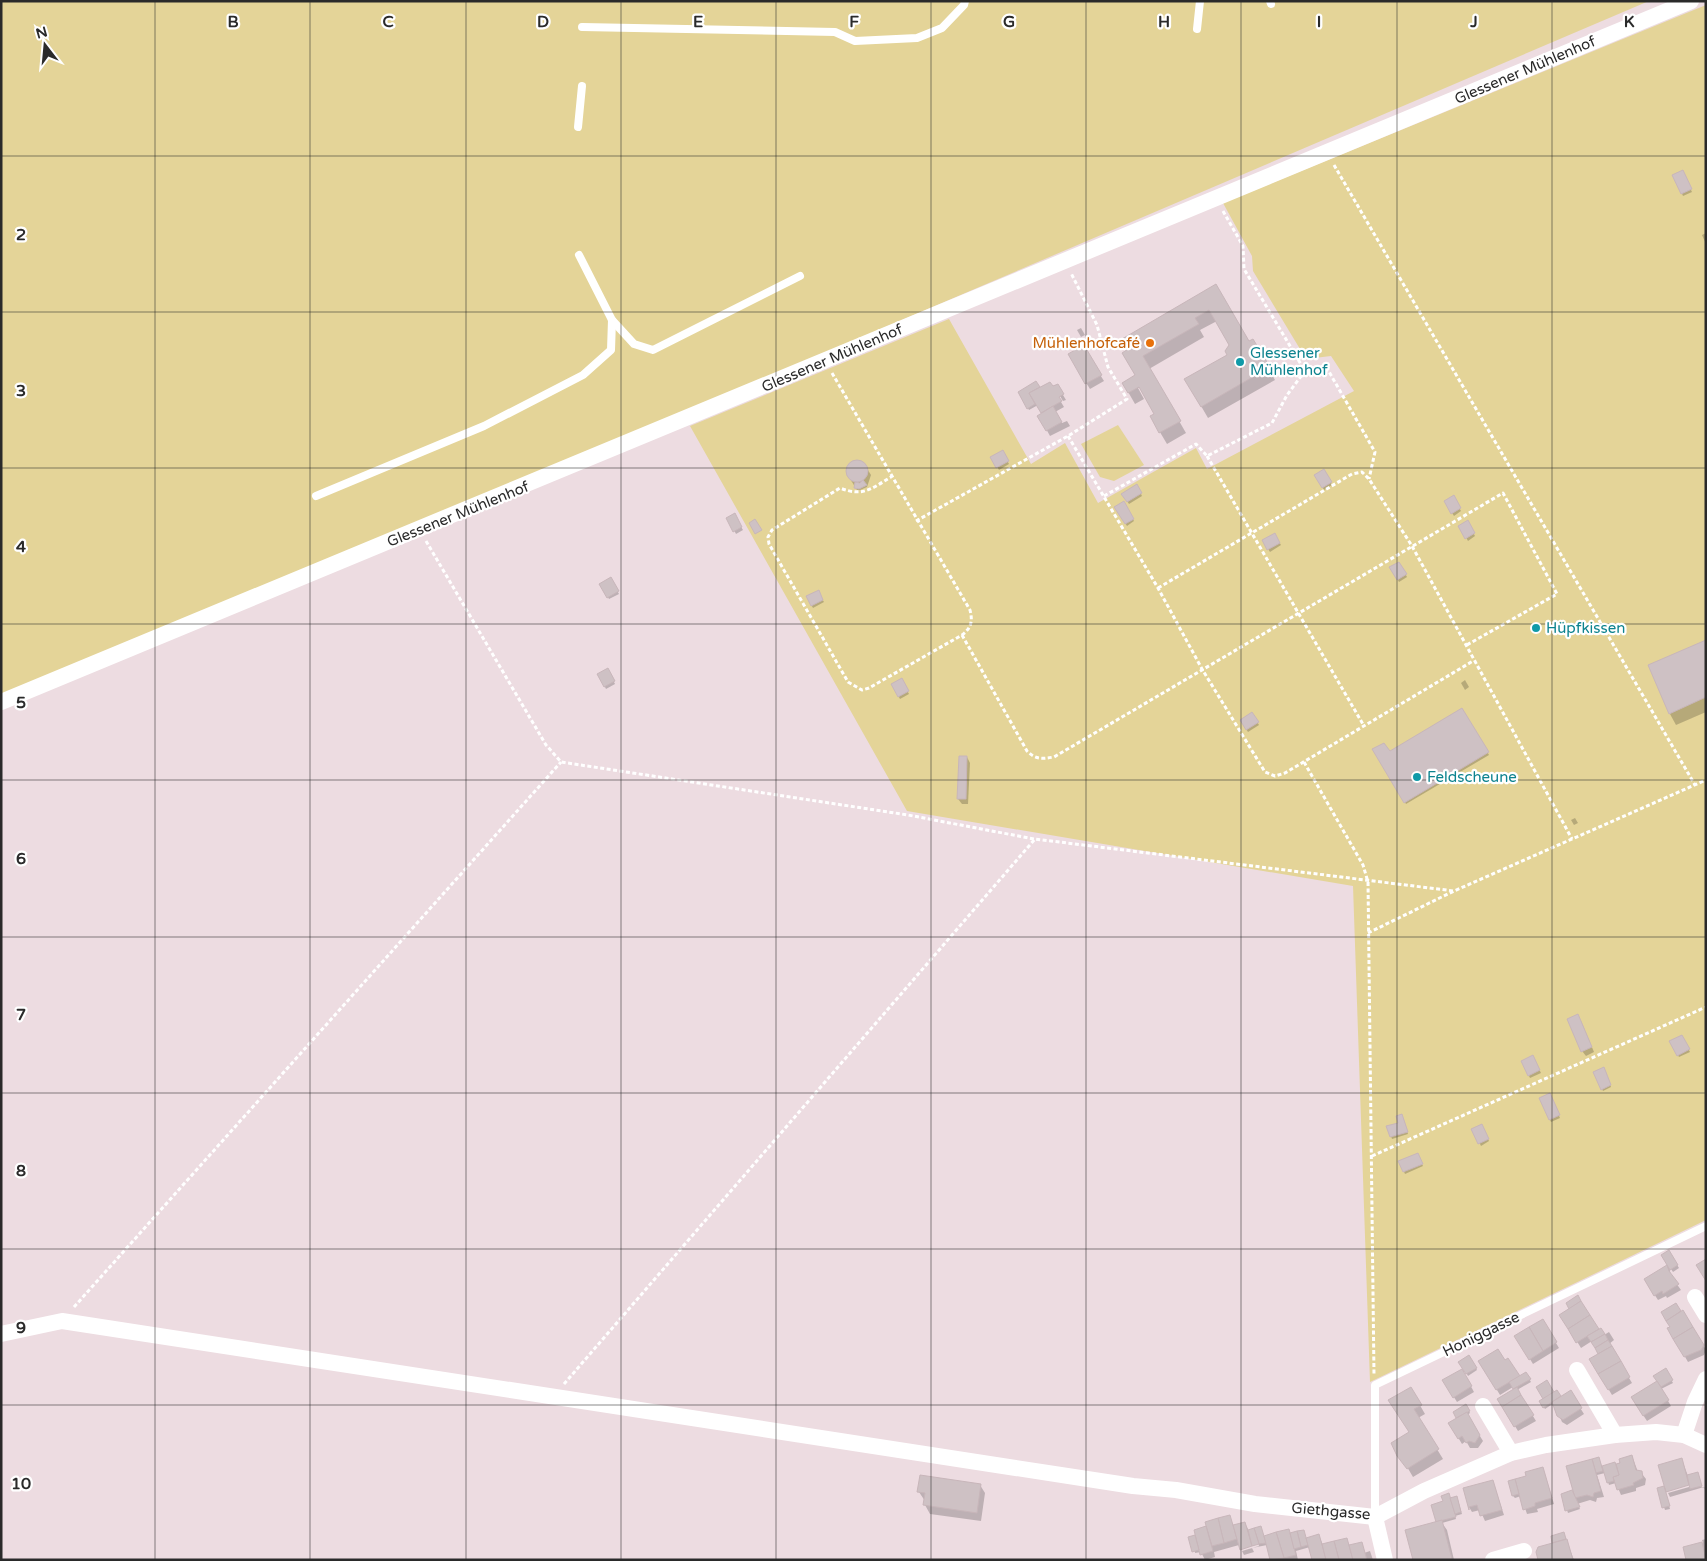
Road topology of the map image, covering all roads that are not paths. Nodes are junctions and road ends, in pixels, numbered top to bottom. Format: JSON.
{"nodes":[{"id":1,"x":965,"y":1,"type":"edge"},
{"id":2,"x":1200,"y":1,"type":"edge"},
{"id":3,"x":1691,"y":1,"type":"edge"},
{"id":4,"x":582,"y":27,"type":"dead end"},
{"id":5,"x":1197,"y":29,"type":"dead end"},
{"id":6,"x":582,"y":86,"type":"dead end"},
{"id":7,"x":578,"y":127,"type":"dead end"},
{"id":8,"x":579,"y":255,"type":"dead end"},
{"id":9,"x":800,"y":276,"type":"dead end"},
{"id":10,"x":612,"y":320,"type":"junction"},
{"id":11,"x":316,"y":496,"type":"dead end"},
{"id":12,"x":1,"y":702,"type":"edge"},
{"id":13,"x":1706,"y":1226,"type":"edge"},
{"id":14,"x":1695,"y":1296,"type":"dead end"},
{"id":15,"x":1706,"y":1314,"type":"edge"},
{"id":16,"x":1,"y":1334,"type":"edge"},
{"id":17,"x":1577,"y":1370,"type":"dead end"},
{"id":18,"x":1706,"y":1379,"type":"edge"},
{"id":19,"x":1483,"y":1406,"type":"dead end"},
{"id":20,"x":1615,"y":1435,"type":"junction"},
{"id":21,"x":1684,"y":1435,"type":"junction"},
{"id":22,"x":1706,"y":1445,"type":"edge"},
{"id":23,"x":1511,"y":1453,"type":"junction"},
{"id":24,"x":1376,"y":1517,"type":"junction"},
{"id":25,"x":1524,"y":1551,"type":"dead end"},
{"id":26,"x":1385,"y":1560,"type":"edge"},
{"id":27,"x":1493,"y":1560,"type":"edge"}],
"edges":[{"from":1,"to":4,"type":"lane"},
{"from":2,"to":5,"type":"lane"},
{"from":3,"to":12,"type":"street","name":"Glessener Mühlenhof"},
{"from":6,"to":7,"type":"lane"},
{"from":8,"to":10,"type":"lane"},
{"from":9,"to":10,"type":"lane"},
{"from":10,"to":11,"type":"lane"},
{"from":13,"to":24,"type":"lane","name":"Honiggasse"},
{"from":14,"to":15,"type":"street"},
{"from":16,"to":24,"type":"street","name":"Giethgasse"},
{"from":17,"to":20,"type":"street"},
{"from":18,"to":21,"type":"street"},
{"from":19,"to":23,"type":"street"},
{"from":20,"to":21,"type":"street","name":"Giethgasse"},
{"from":20,"to":23,"type":"street","name":"Giethgasse"},
{"from":21,"to":22,"type":"street","name":"Giethgasse"},
{"from":23,"to":24,"type":"street","name":"Giethgasse"},
{"from":24,"to":26,"type":"street"},
{"from":25,"to":27,"type":"street"}]}
